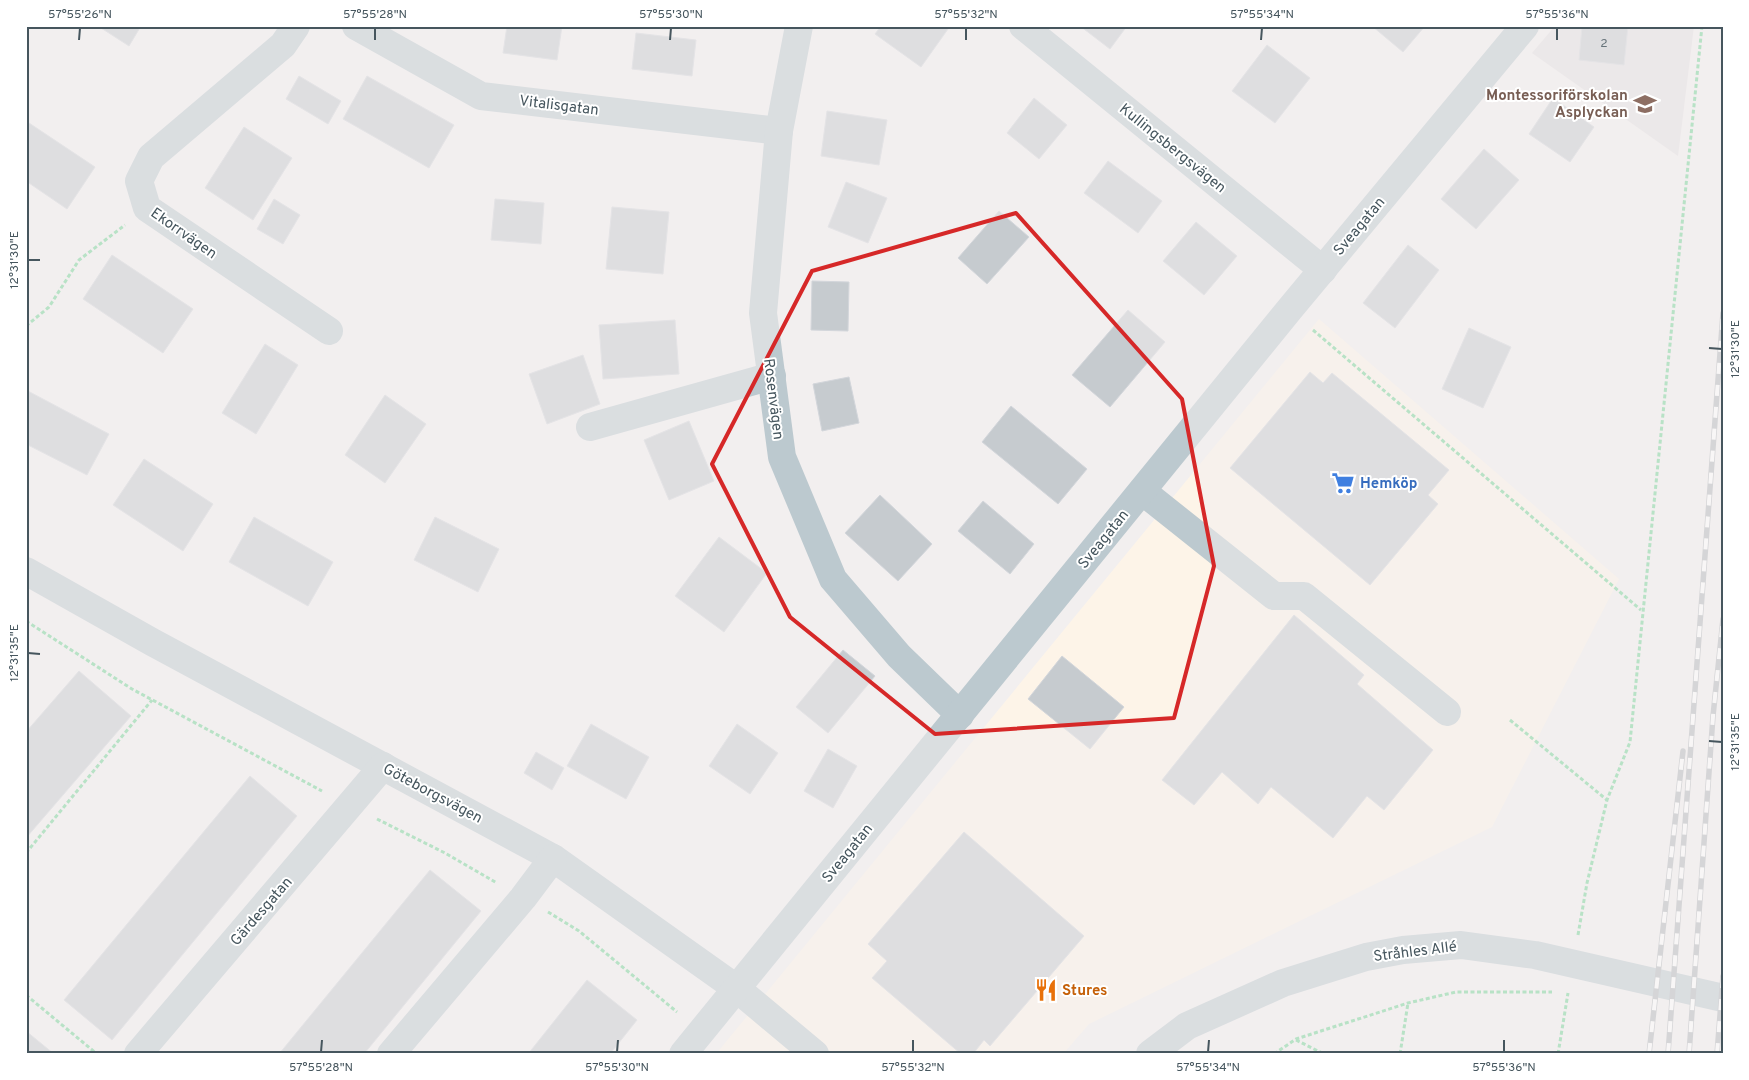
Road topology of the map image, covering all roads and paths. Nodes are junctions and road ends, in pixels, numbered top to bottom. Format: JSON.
{"nodes":[{"id":1,"x":296,"y":26,"type":"edge"},
{"id":2,"x":356,"y":26,"type":"edge"},
{"id":3,"x":799,"y":26,"type":"edge"},
{"id":4,"x":1023,"y":26,"type":"edge"},
{"id":5,"x":1525,"y":26,"type":"edge"},
{"id":6,"x":1702,"y":26,"type":"edge"},
{"id":7,"x":779,"y":131,"type":"junction"},
{"id":8,"x":147,"y":208,"type":"junction"},
{"id":9,"x":1323,"y":270,"type":"junction"},
{"id":10,"x":1290,"y":310,"type":"junction"},
{"id":11,"x":26,"y":326,"type":"edge"},
{"id":12,"x":329,"y":331,"type":"dead end"},
{"id":13,"x":772,"y":376,"type":"junction"},
{"id":14,"x":590,"y":427,"type":"dead end"},
{"id":15,"x":1142,"y":491,"type":"junction"},
{"id":16,"x":30,"y":579,"type":"edge"},
{"id":17,"x":1641,"y":610,"type":"junction"},
{"id":18,"x":26,"y":621,"type":"edge"},
{"id":19,"x":152,"y":700,"type":"junction"},
{"id":20,"x":1446,"y":712,"type":"dead end"},
{"id":21,"x":960,"y":714,"type":"junction"},
{"id":22,"x":1510,"y":720,"type":"dead end"},
{"id":23,"x":383,"y":766,"type":"junction"},
{"id":24,"x":1607,"y":800,"type":"junction"},
{"id":25,"x":351,"y":806,"type":"junction"},
{"id":26,"x":26,"y":853,"type":"edge"},
{"id":27,"x":553,"y":858,"type":"junction"},
{"id":28,"x":1587,"y":883,"type":"dead end"},
{"id":29,"x":524,"y":898,"type":"junction"},
{"id":30,"x":736,"y":988,"type":"junction"},
{"id":31,"x":1554,"y":992,"type":"dead end"},
{"id":32,"x":1563,"y":993,"type":"dead end"},
{"id":33,"x":26,"y":995,"type":"edge"},
{"id":34,"x":1572,"y":995,"type":"dead end"},
{"id":35,"x":1723,"y":998,"type":"edge"},
{"id":36,"x":1408,"y":1004,"type":"junction"},
{"id":37,"x":701,"y":1032,"type":"junction"},
{"id":38,"x":1296,"y":1040,"type":"junction"},
{"id":39,"x":1151,"y":1053,"type":"edge"},
{"id":40,"x":97,"y":1054,"type":"edge"},
{"id":41,"x":138,"y":1054,"type":"edge"},
{"id":42,"x":391,"y":1054,"type":"edge"},
{"id":43,"x":683,"y":1054,"type":"edge"},
{"id":44,"x":815,"y":1054,"type":"edge"},
{"id":45,"x":1274,"y":1054,"type":"edge"},
{"id":46,"x":1324,"y":1054,"type":"edge"},
{"id":47,"x":1400,"y":1054,"type":"edge"}],
"edges":[{"from":1,"to":8,"type":"street","name":"Ekorrvägen"},
{"from":2,"to":7,"type":"street","name":"Vitalisgatan"},
{"from":3,"to":7,"type":"street","name":"Rosenvägen"},
{"from":4,"to":9,"type":"street","name":"Kullingsbergsvägen"},
{"from":5,"to":9,"type":"street","name":"Sveagatan"},
{"from":6,"to":17,"type":"path"},
{"from":7,"to":13,"type":"street","name":"Rosenvägen"},
{"from":8,"to":11,"type":"path"},
{"from":8,"to":12,"type":"street","name":"Ekorrvägen"},
{"from":9,"to":10,"type":"street","name":"Sveagatan"},
{"from":10,"to":15,"type":"street","name":"Sveagatan"},
{"from":10,"to":17,"type":"path"},
{"from":13,"to":14,"type":"street"},
{"from":13,"to":21,"type":"street","name":"Rosenvägen"},
{"from":15,"to":20,"type":"street"},
{"from":15,"to":21,"type":"street","name":"Sveagatan"},
{"from":16,"to":23,"type":"street","name":"Göteborgsvägen"},
{"from":17,"to":24,"type":"path"},
{"from":18,"to":19,"type":"path"},
{"from":19,"to":25,"type":"path"},
{"from":19,"to":26,"type":"path"},
{"from":21,"to":30,"type":"street","name":"Sveagatan"},
{"from":22,"to":24,"type":"path"},
{"from":23,"to":25,"type":"street","name":"Gärdesgatan"},
{"from":23,"to":27,"type":"street","name":"Göteborgsvägen"},
{"from":24,"to":28,"type":"path"},
{"from":25,"to":29,"type":"path"},
{"from":25,"to":41,"type":"street","name":"Gärdesgatan"},
{"from":27,"to":29,"type":"street"},
{"from":27,"to":30,"type":"street","name":"Göteborgsvägen"},
{"from":29,"to":37,"type":"path"},
{"from":29,"to":42,"type":"street"},
{"from":30,"to":37,"type":"street","name":"Sveagatan"},
{"from":30,"to":44,"type":"street","name":"Göteborgsvägen"},
{"from":31,"to":36,"type":"path"},
{"from":32,"to":34,"type":"path"},
{"from":33,"to":40,"type":"path"},
{"from":35,"to":39,"type":"street","name":"Stråhles Allé"},
{"from":36,"to":38,"type":"path"},
{"from":36,"to":47,"type":"path"},
{"from":37,"to":43,"type":"street","name":"Sveagatan"},
{"from":38,"to":45,"type":"path"},
{"from":38,"to":46,"type":"path"}]}
